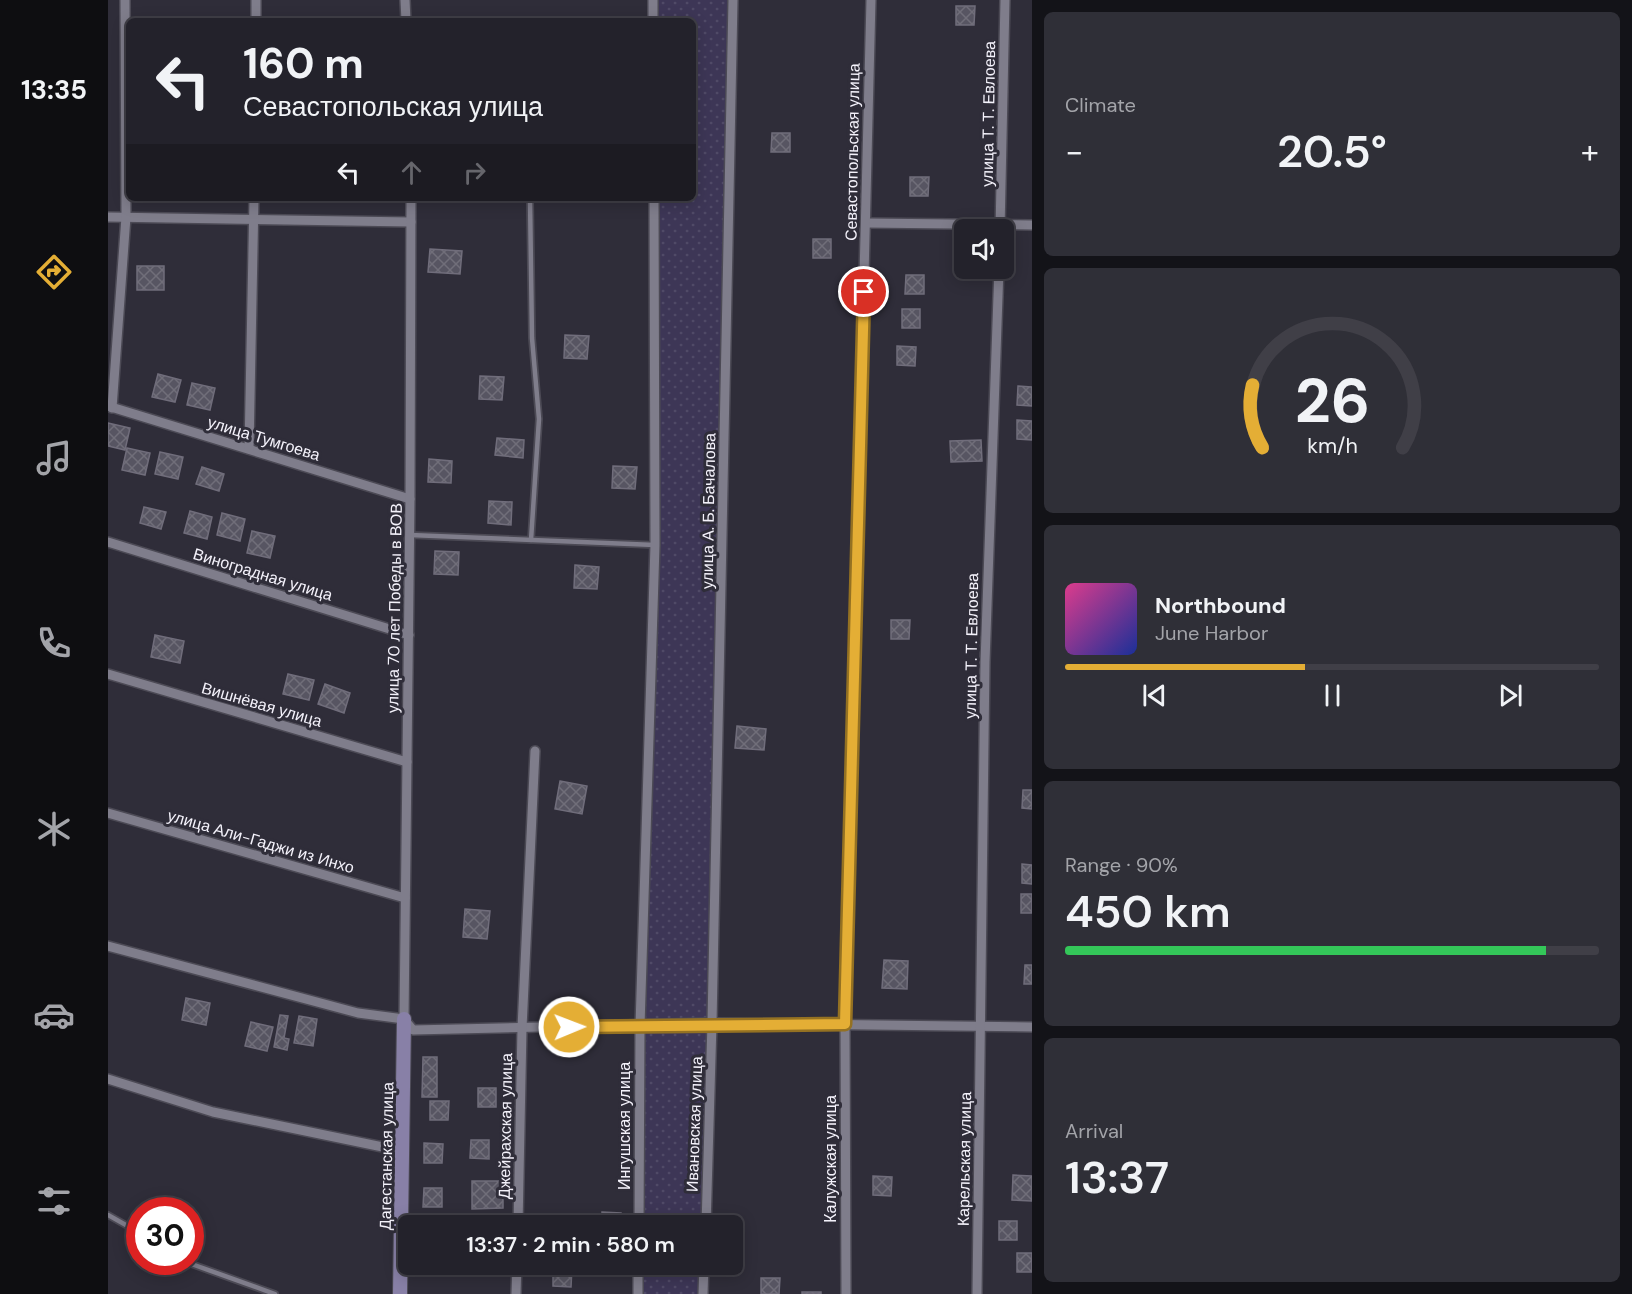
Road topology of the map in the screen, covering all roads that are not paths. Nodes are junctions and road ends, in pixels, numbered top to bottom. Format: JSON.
{"nodes":[{"id":1,"x":125,"y":0,"type":"edge"},
{"id":2,"x":256,"y":0,"type":"edge"},
{"id":3,"x":405,"y":0,"type":"edge"},
{"id":4,"x":653,"y":0,"type":"edge"},
{"id":5,"x":733,"y":0,"type":"edge"},
{"id":6,"x":871,"y":0,"type":"edge"},
{"id":7,"x":1005,"y":0,"type":"edge"},
{"id":8,"x":256,"y":18,"type":"edge"},
{"id":9,"x":406,"y":18,"type":"edge"},
{"id":10,"x":653,"y":18,"type":"edge"},
{"id":11,"x":254,"y":201,"type":"edge"},
{"id":12,"x":411,"y":201,"type":"edge"},
{"id":13,"x":530,"y":201,"type":"edge"},
{"id":14,"x":654,"y":201,"type":"edge"},
{"id":15,"x":108,"y":217,"type":"edge"},
{"id":16,"x":126,"y":217,"type":"junction"},
{"id":17,"x":1000,"y":219,"type":"edge"},
{"id":18,"x":253,"y":220,"type":"junction"},
{"id":19,"x":411,"y":222,"type":"junction"},
{"id":20,"x":866,"y":223,"type":"junction"},
{"id":21,"x":1032,"y":225,"type":"edge"},
{"id":22,"x":954,"y":226,"type":"edge"},
{"id":23,"x":1014,"y":226,"type":"edge"},
{"id":24,"x":999,"y":279,"type":"edge"},
{"id":25,"x":110,"y":407,"type":"edge"},
{"id":26,"x":249,"y":449,"type":"junction"},
{"id":27,"x":410,"y":499,"type":"junction"},
{"id":28,"x":410,"y":535,"type":"junction"},
{"id":29,"x":531,"y":540,"type":"junction"},
{"id":30,"x":108,"y":542,"type":"edge"},
{"id":31,"x":655,"y":544,"type":"junction"},
{"id":32,"x":409,"y":635,"type":"junction"},
{"id":33,"x":108,"y":674,"type":"edge"},
{"id":34,"x":535,"y":751,"type":"dead end"},
{"id":35,"x":407,"y":762,"type":"junction"},
{"id":36,"x":108,"y":813,"type":"edge"},
{"id":37,"x":405,"y":898,"type":"junction"},
{"id":38,"x":108,"y":946,"type":"edge"},
{"id":39,"x":404,"y":1019,"type":"junction"},
{"id":40,"x":712,"y":1023,"type":"junction"},
{"id":41,"x":845,"y":1024,"type":"junction"},
{"id":42,"x":982,"y":1025,"type":"junction"},
{"id":43,"x":640,"y":1026,"type":"junction"},
{"id":44,"x":1032,"y":1027,"type":"edge"},
{"id":45,"x":522,"y":1028,"type":"junction"},
{"id":46,"x":108,"y":1079,"type":"edge"},
{"id":47,"x":402,"y":1150,"type":"junction"},
{"id":48,"x":108,"y":1215,"type":"edge"},
{"id":49,"x":518,"y":1215,"type":"edge"},
{"id":50,"x":639,"y":1215,"type":"edge"},
{"id":51,"x":705,"y":1215,"type":"edge"},
{"id":52,"x":126,"y":1225,"type":"edge"},
{"id":53,"x":204,"y":1269,"type":"edge"},
{"id":54,"x":517,"y":1275,"type":"edge"},
{"id":55,"x":638,"y":1275,"type":"edge"},
{"id":56,"x":704,"y":1275,"type":"edge"},
{"id":57,"x":274,"y":1294,"type":"edge"},
{"id":58,"x":400,"y":1294,"type":"edge"},
{"id":59,"x":516,"y":1294,"type":"edge"},
{"id":60,"x":638,"y":1294,"type":"edge"},
{"id":61,"x":703,"y":1294,"type":"edge"},
{"id":62,"x":846,"y":1294,"type":"edge"},
{"id":63,"x":977,"y":1294,"type":"edge"}],
"edges":[{"from":1,"to":16,"type":"street"},
{"from":2,"to":8,"type":"street"},
{"from":3,"to":9,"type":"street"},
{"from":4,"to":10,"type":"street"},
{"from":5,"to":40,"type":"street","name":"улица А. Б. Бачалова"},
{"from":6,"to":20,"type":"street","name":"Севастопольская улица"},
{"from":7,"to":17,"type":"street","name":"улица Т. Т. Евлоева"},
{"from":11,"to":18,"type":"street"},
{"from":12,"to":19,"type":"street","name":"улица 70 лет Победы в ВОВ"},
{"from":13,"to":29,"type":"lane"},
{"from":14,"to":31,"type":"street","name":"Ингушская улица"},
{"from":15,"to":16,"type":"street"},
{"from":16,"to":18,"type":"street"},
{"from":16,"to":25,"type":"street"},
{"from":18,"to":19,"type":"street"},
{"from":18,"to":26,"type":"street"},
{"from":19,"to":27,"type":"street","name":"улица 70 лет Победы в ВОВ"},
{"from":20,"to":22,"type":"street"},
{"from":20,"to":41,"type":"street","name":"Севастопольская улица"},
{"from":21,"to":23,"type":"street"},
{"from":24,"to":42,"type":"street","name":"улица Т. Т. Евлоева"},
{"from":25,"to":26,"type":"street","name":"улица Тумгоева"},
{"from":26,"to":27,"type":"street","name":"улица Тумгоева"},
{"from":27,"to":28,"type":"street","name":"улица 70 лет Победы в ВОВ"},
{"from":28,"to":29,"type":"lane"},
{"from":28,"to":32,"type":"street","name":"улица 70 лет Победы в ВОВ"},
{"from":29,"to":31,"type":"lane"},
{"from":30,"to":32,"type":"street","name":"Виноградная улица"},
{"from":31,"to":43,"type":"street","name":"Ингушская улица"},
{"from":32,"to":35,"type":"street","name":"улица 70 лет Победы в ВОВ"},
{"from":33,"to":35,"type":"street","name":"Вишнёвая улица"},
{"from":34,"to":45,"type":"street","name":"Джейрахская улица"},
{"from":35,"to":37,"type":"street","name":"улица 70 лет Победы в ВОВ"},
{"from":36,"to":37,"type":"street","name":"улица Али-Гаджи из Инхо"},
{"from":37,"to":39,"type":"street","name":"улица 70 лет Победы в ВОВ"},
{"from":38,"to":39,"type":"street"},
{"from":39,"to":45,"type":"street"},
{"from":39,"to":47,"type":"street","name":"Дагестанская улица"},
{"from":40,"to":41,"type":"street"},
{"from":40,"to":43,"type":"street"},
{"from":40,"to":51,"type":"street","name":"Ивановская улица"},
{"from":41,"to":42,"type":"street"},
{"from":41,"to":62,"type":"street","name":"Калужская улица"},
{"from":42,"to":44,"type":"street"},
{"from":42,"to":63,"type":"street","name":"Карельская улица"},
{"from":43,"to":45,"type":"street"},
{"from":43,"to":50,"type":"street","name":"Ингушская улица"},
{"from":45,"to":49,"type":"street","name":"Джейрахская улица"},
{"from":46,"to":47,"type":"street"},
{"from":47,"to":58,"type":"street","name":"Дагестанская улица"},
{"from":48,"to":52,"type":"lane"},
{"from":53,"to":57,"type":"lane"},
{"from":54,"to":59,"type":"street"},
{"from":55,"to":60,"type":"street"},
{"from":56,"to":61,"type":"street"}]}
